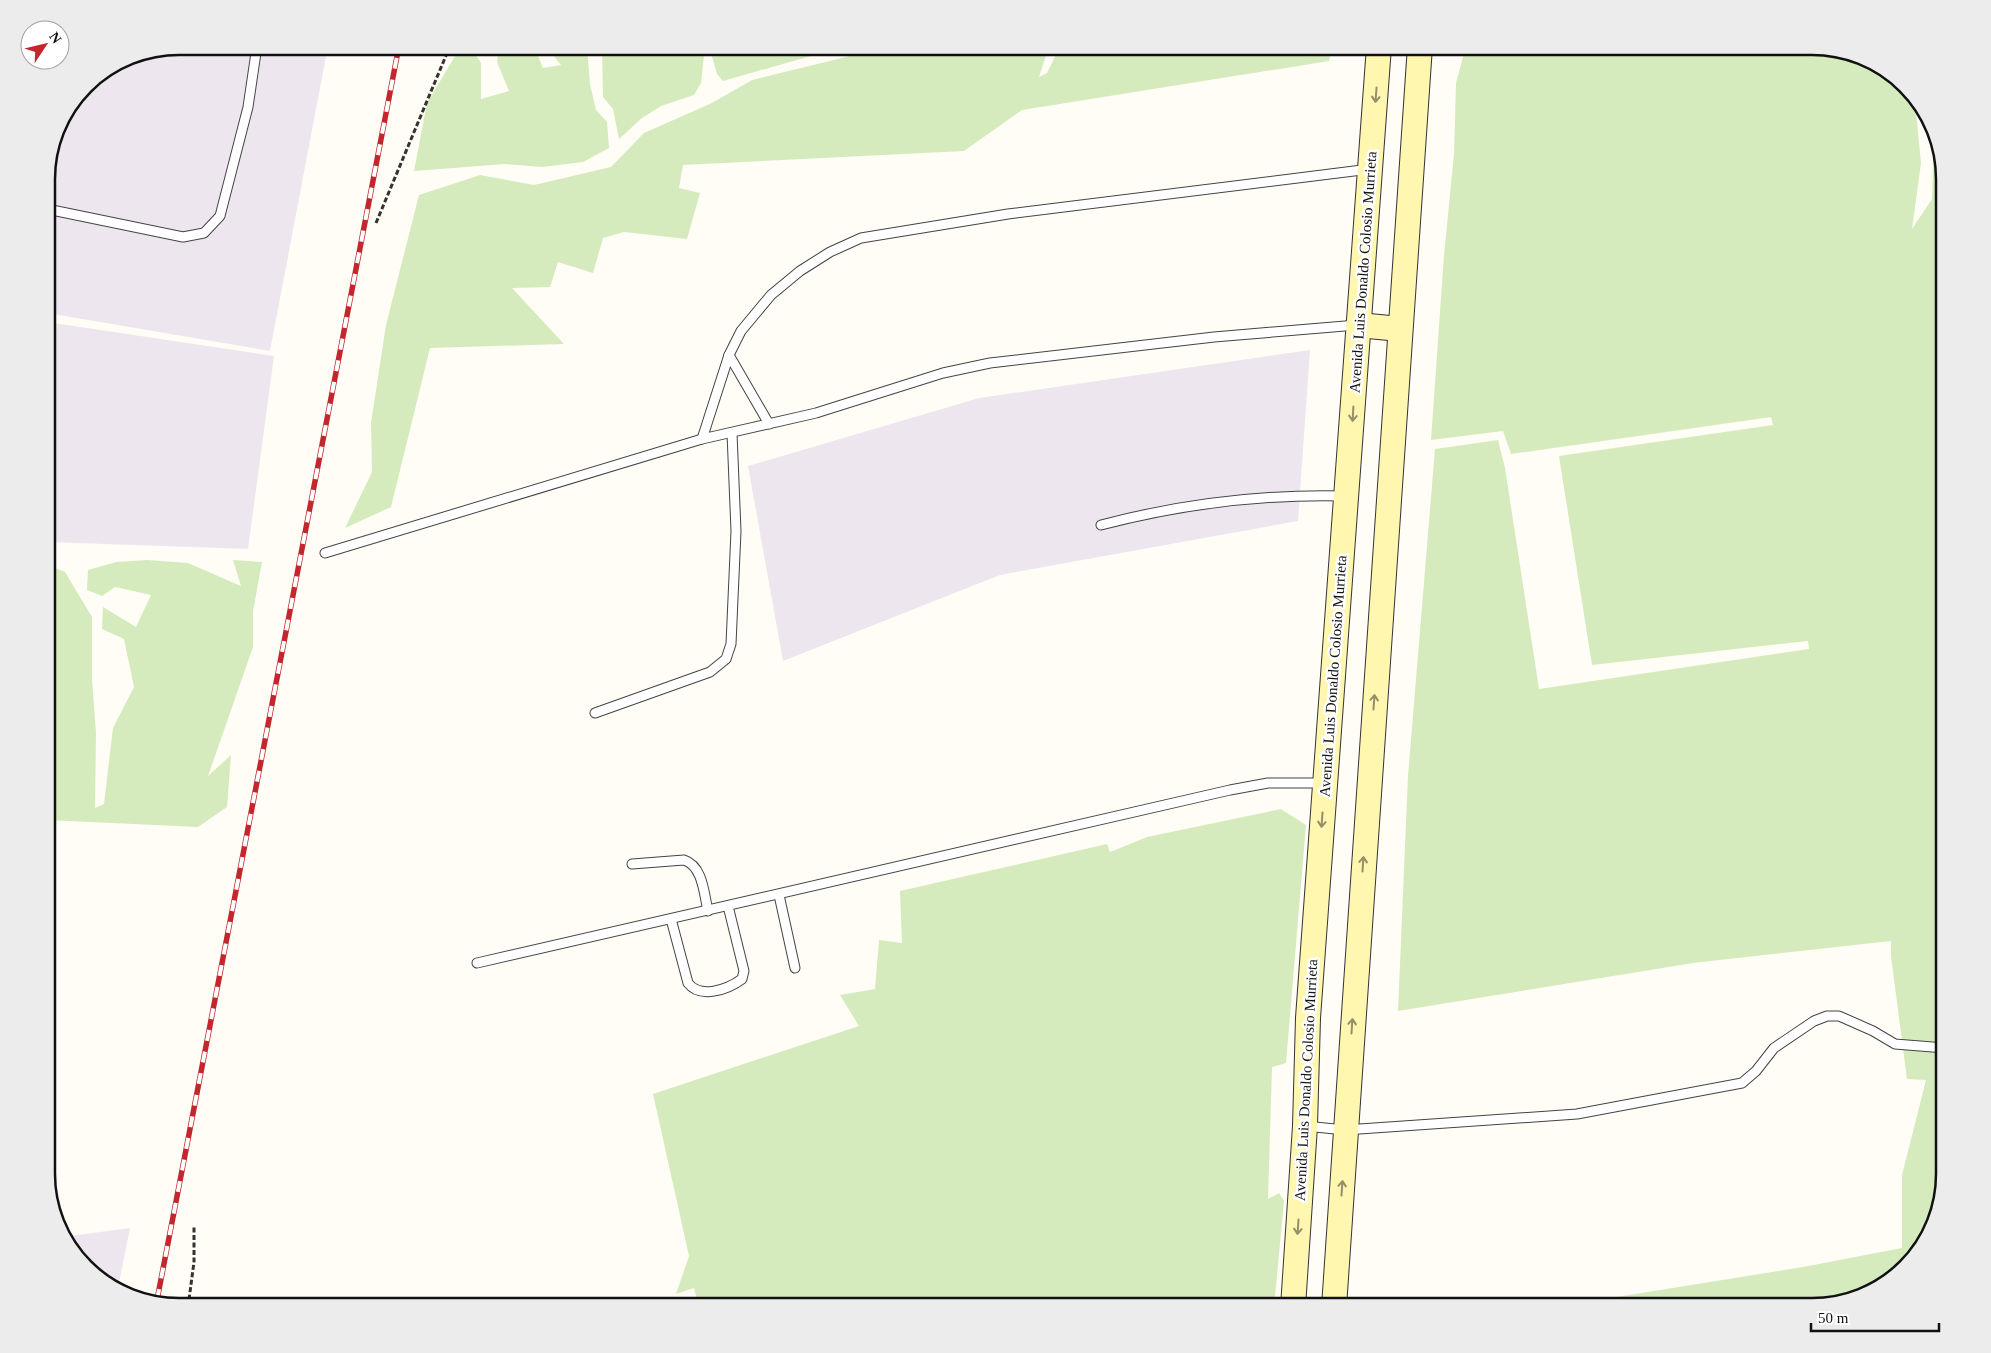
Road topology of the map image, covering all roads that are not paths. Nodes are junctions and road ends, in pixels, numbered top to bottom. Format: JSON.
{"nodes":[{"id":1,"x":256,"y":55,"type":"edge"},
{"id":2,"x":1378,"y":55,"type":"edge"},
{"id":3,"x":1423,"y":55,"type":"edge"},
{"id":4,"x":1370,"y":169,"type":"junction"},
{"id":5,"x":55,"y":211,"type":"edge"},
{"id":6,"x":1358,"y":324,"type":"junction"},
{"id":7,"x":1400,"y":329,"type":"junction"},
{"id":8,"x":729,"y":355,"type":"junction"},
{"id":9,"x":769,"y":424,"type":"junction"},
{"id":10,"x":732,"y":433,"type":"junction"},
{"id":11,"x":702,"y":439,"type":"junction"},
{"id":12,"x":1347,"y":496,"type":"junction"},
{"id":13,"x":1100,"y":525,"type":"dead end"},
{"id":14,"x":325,"y":553,"type":"dead end"},
{"id":15,"x":596,"y":713,"type":"dead end"},
{"id":16,"x":1324,"y":783,"type":"junction"},
{"id":17,"x":632,"y":864,"type":"dead end"},
{"id":18,"x":779,"y":895,"type":"junction"},
{"id":19,"x":728,"y":906,"type":"junction"},
{"id":20,"x":708,"y":911,"type":"junction"},
{"id":21,"x":671,"y":919,"type":"junction"},
{"id":22,"x":477,"y":963,"type":"dead end"},
{"id":23,"x":794,"y":968,"type":"dead end"},
{"id":24,"x":1936,"y":1047,"type":"edge"},
{"id":25,"x":1305,"y":1126,"type":"junction"},
{"id":26,"x":1346,"y":1130,"type":"junction"},
{"id":27,"x":1294,"y":1298,"type":"edge"},
{"id":28,"x":1335,"y":1298,"type":"edge"}],
"edges":[{"from":1,"to":5,"type":"lane"},
{"from":2,"to":4,"type":"main road","name":"Avenida Luis Donaldo Colosio Murrieta","one_way":true},
{"from":3,"to":7,"type":"main road"},
{"from":4,"to":6,"type":"main road","name":"Avenida Luis Donaldo Colosio Murrieta"},
{"from":4,"to":8,"type":"lane"},
{"from":6,"to":7,"type":"main road"},
{"from":6,"to":9,"type":"lane"},
{"from":6,"to":12,"type":"main road","name":"Avenida Luis Donaldo Colosio Murrieta","one_way":true},
{"from":26,"to":7,"type":"main road","one_way":true},
{"from":8,"to":9,"type":"lane"},
{"from":8,"to":11,"type":"lane"},
{"from":9,"to":10,"type":"lane"},
{"from":10,"to":11,"type":"lane"},
{"from":10,"to":15,"type":"lane"},
{"from":11,"to":14,"type":"lane"},
{"from":12,"to":13,"type":"lane"},
{"from":12,"to":16,"type":"main road","name":"Avenida Luis Donaldo Colosio Murrieta"},
{"from":16,"to":18,"type":"lane"},
{"from":16,"to":25,"type":"main road","name":"Avenida Luis Donaldo Colosio Murrieta","one_way":true},
{"from":17,"to":20,"type":"lane"},
{"from":18,"to":19,"type":"lane"},
{"from":18,"to":23,"type":"lane"},
{"from":19,"to":20,"type":"lane"},
{"from":19,"to":21,"type":"lane"},
{"from":20,"to":21,"type":"lane"},
{"from":21,"to":22,"type":"lane"},
{"from":24,"to":26,"type":"lane"},
{"from":25,"to":26,"type":"lane"},
{"from":25,"to":27,"type":"main road","name":"Avenida Luis Donaldo Colosio Murrieta","one_way":true},
{"from":28,"to":26,"type":"main road","one_way":true}]}
